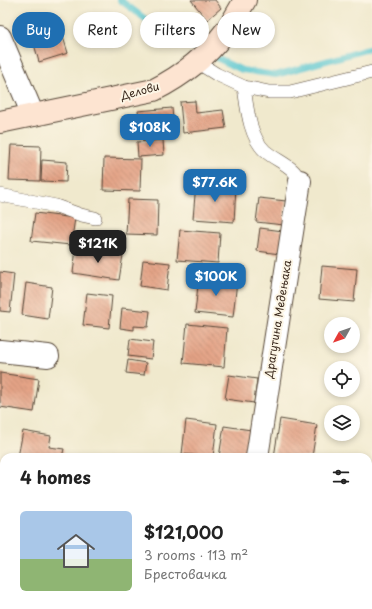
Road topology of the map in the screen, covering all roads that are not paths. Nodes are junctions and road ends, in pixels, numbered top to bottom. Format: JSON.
{"nodes":[{"id":1,"x":245,"y":0,"type":"edge"},
{"id":2,"x":0,"y":37,"type":"edge"},
{"id":3,"x":200,"y":60,"type":"junction"},
{"id":4,"x":372,"y":72,"type":"edge"},
{"id":5,"x":244,"y":87,"type":"junction"},
{"id":6,"x":32,"y":115,"type":"junction"},
{"id":7,"x":0,"y":122,"type":"edge"},
{"id":8,"x":300,"y":181,"type":"joint"},
{"id":9,"x":0,"y":195,"type":"edge"},
{"id":10,"x":95,"y":218,"type":"dead end"},
{"id":11,"x":0,"y":351,"type":"edge"},
{"id":12,"x":48,"y":356,"type":"dead end"},
{"id":13,"x":258,"y":453,"type":"edge"}],
"edges":[{"from":1,"to":3,"type":"street","name":"Делови"},
{"from":2,"to":6,"type":"street"},
{"from":3,"to":5,"type":"lane"},
{"from":3,"to":6,"type":"street","name":"Делови"},
{"from":4,"to":5,"type":"lane"},
{"from":5,"to":8,"type":"lane"},
{"from":6,"to":7,"type":"street","name":"Делови"},
{"from":8,"to":13,"type":"street","name":"Драгутина Медењака"},
{"from":9,"to":10,"type":"lane"},
{"from":11,"to":12,"type":"street"}]}
